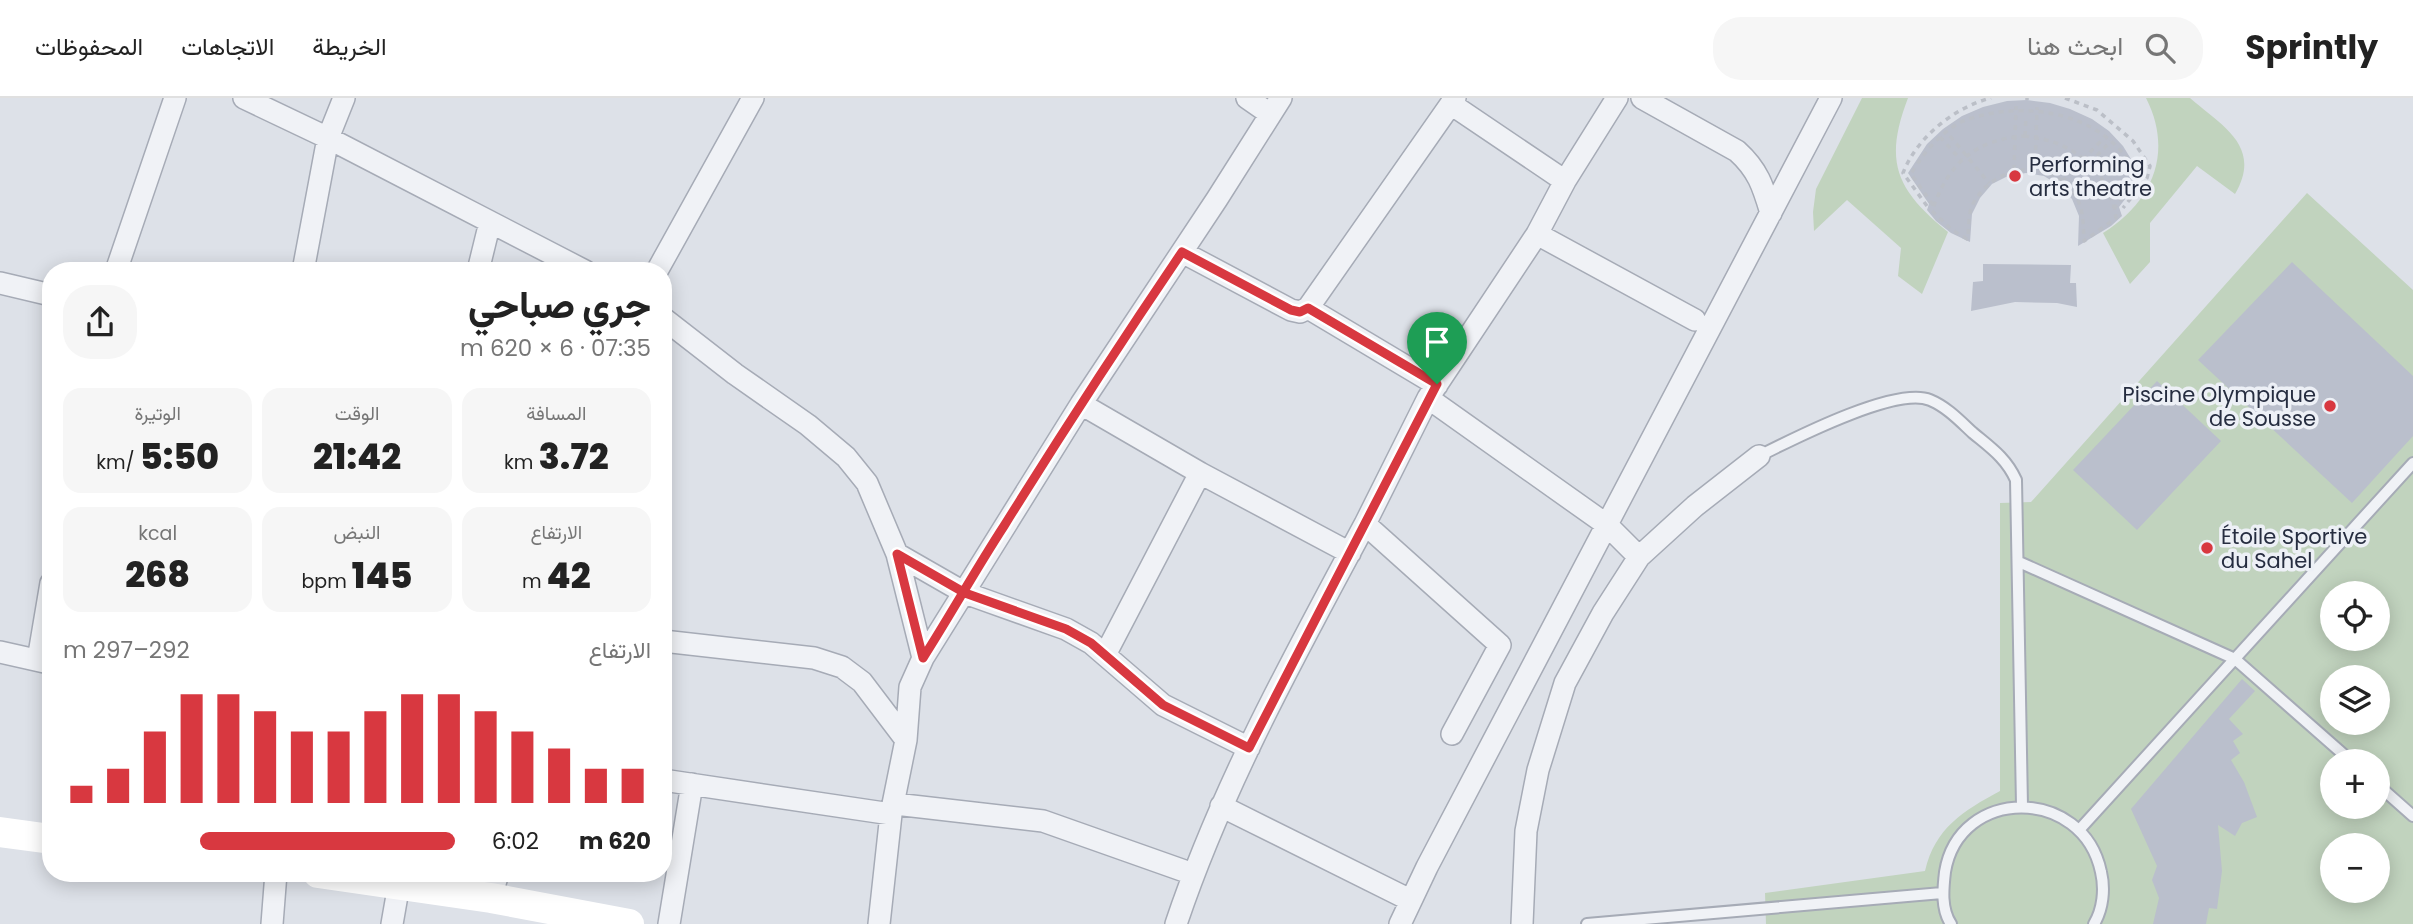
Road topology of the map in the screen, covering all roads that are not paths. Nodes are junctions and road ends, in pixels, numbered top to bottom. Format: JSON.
{"nodes":[{"id":1,"x":175,"y":98,"type":"edge"},
{"id":2,"x":244,"y":98,"type":"edge"},
{"id":3,"x":344,"y":98,"type":"edge"},
{"id":4,"x":753,"y":98,"type":"edge"},
{"id":5,"x":1247,"y":98,"type":"edge"},
{"id":6,"x":1617,"y":98,"type":"edge"},
{"id":7,"x":1642,"y":98,"type":"edge"},
{"id":8,"x":1831,"y":98,"type":"edge"},
{"id":9,"x":1453,"y":101,"type":"edge"},
{"id":10,"x":1276,"y":106,"type":"edge"},
{"id":11,"x":327,"y":138,"type":"junction"},
{"id":12,"x":1565,"y":181,"type":"junction"},
{"id":13,"x":1770,"y":213,"type":"junction"},
{"id":14,"x":490,"y":222,"type":"junction"},
{"id":15,"x":1537,"y":234,"type":"junction"},
{"id":16,"x":1182,"y":252,"type":"junction"},
{"id":17,"x":119,"y":262,"type":"edge"},
{"id":18,"x":305,"y":262,"type":"edge"},
{"id":19,"x":480,"y":262,"type":"edge"},
{"id":20,"x":568,"y":262,"type":"edge"},
{"id":21,"x":662,"y":262,"type":"edge"},
{"id":22,"x":0,"y":284,"type":"edge"},
{"id":23,"x":42,"y":293,"type":"edge"},
{"id":24,"x":1308,"y":308,"type":"junction"},
{"id":25,"x":1695,"y":320,"type":"dead end"},
{"id":26,"x":672,"y":325,"type":"edge"},
{"id":27,"x":1432,"y":391,"type":"junction"},
{"id":28,"x":1080,"y":404,"type":"junction"},
{"id":29,"x":1759,"y":456,"type":"joint"},
{"id":30,"x":2413,"y":463,"type":"edge"},
{"id":31,"x":1200,"y":473,"type":"junction"},
{"id":32,"x":1365,"y":524,"type":"junction"},
{"id":33,"x":1607,"y":525,"type":"junction"},
{"id":34,"x":1350,"y":553,"type":"junction"},
{"id":35,"x":897,"y":554,"type":"junction"},
{"id":36,"x":1639,"y":556,"type":"junction"},
{"id":37,"x":2019,"y":562,"type":"junction"},
{"id":38,"x":965,"y":593,"type":"junction"},
{"id":39,"x":672,"y":643,"type":"edge"},
{"id":40,"x":0,"y":652,"type":"edge"},
{"id":41,"x":1105,"y":655,"type":"junction"},
{"id":42,"x":923,"y":658,"type":"junction"},
{"id":43,"x":2235,"y":659,"type":"junction"},
{"id":44,"x":42,"y":662,"type":"edge"},
{"id":45,"x":1452,"y":734,"type":"dead end"},
{"id":46,"x":906,"y":740,"type":"junction"},
{"id":47,"x":1249,"y":748,"type":"junction"},
{"id":48,"x":2337,"y":749,"type":"edge"},
{"id":49,"x":672,"y":782,"type":"edge"},
{"id":50,"x":692,"y":785,"type":"junction"},
{"id":51,"x":2390,"y":796,"type":"edge"},
{"id":52,"x":1222,"y":806,"type":"junction"},
{"id":53,"x":2022,"y":806,"type":"junction"},
{"id":54,"x":893,"y":809,"type":"junction"},
{"id":55,"x":2413,"y":816,"type":"edge"},
{"id":56,"x":2080,"y":829,"type":"junction"},
{"id":57,"x":0,"y":832,"type":"edge"},
{"id":58,"x":42,"y":838,"type":"edge"},
{"id":59,"x":1193,"y":874,"type":"junction"},
{"id":60,"x":275,"y":882,"type":"edge"},
{"id":61,"x":387,"y":882,"type":"edge"},
{"id":62,"x":399,"y":884,"type":"junction"},
{"id":63,"x":494,"y":886,"type":"edge"},
{"id":64,"x":1942,"y":893,"type":"junction"},
{"id":65,"x":1410,"y":900,"type":"junction"},
{"id":66,"x":615,"y":923,"type":"edge"},
{"id":67,"x":272,"y":924,"type":"edge"},
{"id":68,"x":392,"y":924,"type":"edge"},
{"id":69,"x":669,"y":924,"type":"edge"},
{"id":70,"x":878,"y":924,"type":"edge"},
{"id":71,"x":1176,"y":924,"type":"edge"},
{"id":72,"x":1400,"y":924,"type":"edge"},
{"id":73,"x":1522,"y":924,"type":"edge"},
{"id":74,"x":1587,"y":924,"type":"edge"},
{"id":75,"x":1951,"y":924,"type":"edge"},
{"id":76,"x":2094,"y":924,"type":"edge"}],
"edges":[{"from":1,"to":17,"type":"street"},
{"from":2,"to":11,"type":"street"},
{"from":3,"to":11,"type":"street"},
{"from":4,"to":21,"type":"street"},
{"from":5,"to":10,"type":"street"},
{"from":6,"to":12,"type":"street"},
{"from":7,"to":13,"type":"street"},
{"from":8,"to":13,"type":"street"},
{"from":9,"to":12,"type":"street"},
{"from":9,"to":24,"type":"street"},
{"from":10,"to":16,"type":"street"},
{"from":11,"to":14,"type":"street"},
{"from":11,"to":18,"type":"street"},
{"from":12,"to":15,"type":"street"},
{"from":13,"to":33,"type":"street"},
{"from":14,"to":19,"type":"street"},
{"from":14,"to":20,"type":"street"},
{"from":15,"to":25,"type":"street"},
{"from":15,"to":27,"type":"street"},
{"from":16,"to":24,"type":"street"},
{"from":16,"to":28,"type":"street"},
{"from":22,"to":23,"type":"street"},
{"from":24,"to":27,"type":"street"},
{"from":26,"to":35,"type":"street"},
{"from":27,"to":32,"type":"street"},
{"from":27,"to":33,"type":"street"},
{"from":28,"to":31,"type":"street"},
{"from":28,"to":38,"type":"street"},
{"from":29,"to":36,"type":"street"},
{"from":29,"to":37,"type":"lane"},
{"from":30,"to":43,"type":"lane"},
{"from":31,"to":34,"type":"street"},
{"from":31,"to":41,"type":"street"},
{"from":32,"to":34,"type":"street"},
{"from":32,"to":45,"type":"street"},
{"from":33,"to":36,"type":"street"},
{"from":33,"to":65,"type":"street"},
{"from":34,"to":47,"type":"street"},
{"from":35,"to":38,"type":"street"},
{"from":35,"to":42,"type":"street"},
{"from":36,"to":73,"type":"street"},
{"from":37,"to":43,"type":"lane"},
{"from":37,"to":53,"type":"lane"},
{"from":38,"to":41,"type":"street"},
{"from":38,"to":42,"type":"street"},
{"from":39,"to":46,"type":"street"},
{"from":40,"to":44,"type":"street"},
{"from":41,"to":47,"type":"street"},
{"from":42,"to":46,"type":"street"},
{"from":43,"to":48,"type":"lane"},
{"from":43,"to":56,"type":"lane"},
{"from":46,"to":54,"type":"street"},
{"from":47,"to":52,"type":"street"},
{"from":49,"to":50,"type":"street"},
{"from":50,"to":54,"type":"street"},
{"from":50,"to":69,"type":"street"},
{"from":51,"to":55,"type":"lane"},
{"from":52,"to":59,"type":"street"},
{"from":52,"to":65,"type":"street"},
{"from":53,"to":56,"type":"lane"},
{"from":53,"to":64,"type":"lane"},
{"from":54,"to":59,"type":"street"},
{"from":54,"to":70,"type":"street"},
{"from":56,"to":76,"type":"lane"},
{"from":57,"to":58,"type":"main road"},
{"from":59,"to":71,"type":"street"},
{"from":60,"to":67,"type":"street"},
{"from":61,"to":62,"type":"main road"},
{"from":62,"to":63,"type":"main road"},
{"from":62,"to":68,"type":"street"},
{"from":63,"to":66,"type":"main road"},
{"from":64,"to":74,"type":"lane"},
{"from":64,"to":75,"type":"lane"},
{"from":65,"to":72,"type":"street"}]}
